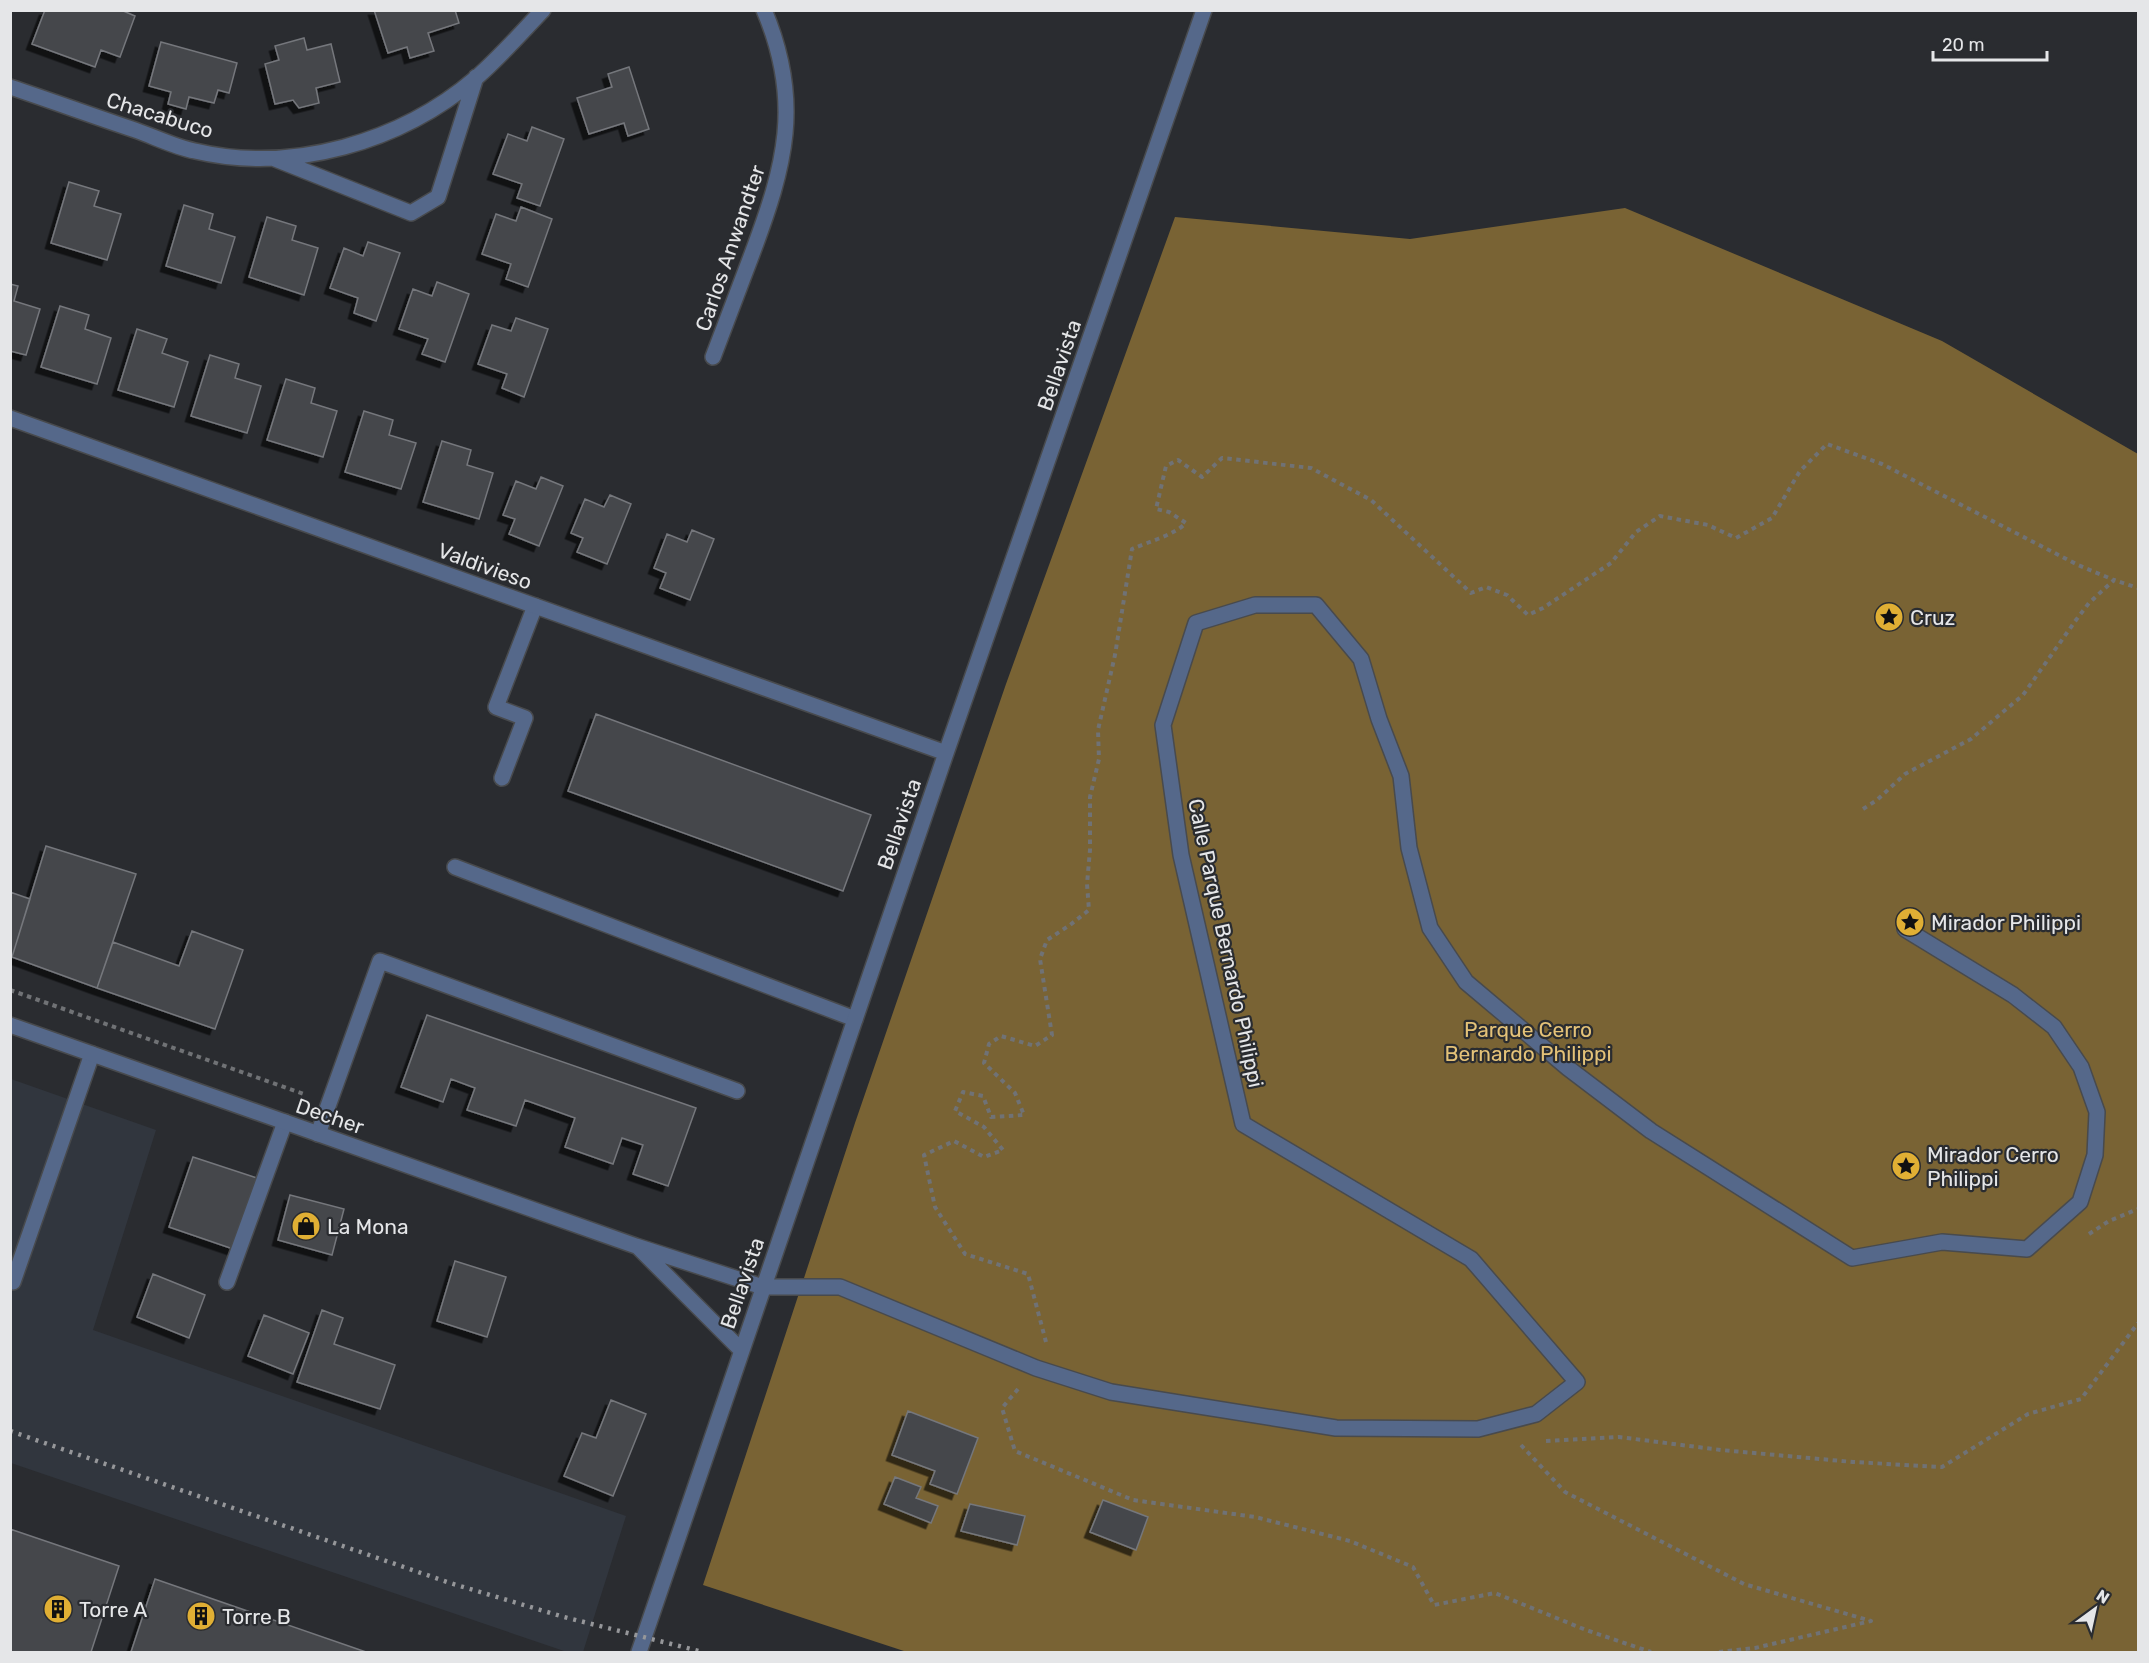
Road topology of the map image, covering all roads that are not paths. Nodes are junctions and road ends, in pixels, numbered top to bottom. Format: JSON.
{"nodes":[{"id":1,"x":543,"y":10,"type":"edge"},
{"id":2,"x":764,"y":10,"type":"edge"},
{"id":3,"x":1204,"y":10,"type":"edge"},
{"id":4,"x":476,"y":77,"type":"junction"},
{"id":5,"x":10,"y":87,"type":"edge"},
{"id":6,"x":273,"y":158,"type":"junction"},
{"id":7,"x":713,"y":357,"type":"dead end"},
{"id":8,"x":10,"y":418,"type":"edge"},
{"id":9,"x":535,"y":606,"type":"junction"},
{"id":10,"x":946,"y":753,"type":"junction"},
{"id":11,"x":502,"y":778,"type":"dead end"},
{"id":12,"x":455,"y":867,"type":"dead end"},
{"id":13,"x":1905,"y":930,"type":"dead end"},
{"id":14,"x":855,"y":1019,"type":"junction"},
{"id":15,"x":10,"y":1025,"type":"edge"},
{"id":16,"x":92,"y":1054,"type":"junction"},
{"id":17,"x":737,"y":1091,"type":"dead end"},
{"id":18,"x":285,"y":1122,"type":"junction"},
{"id":19,"x":318,"y":1134,"type":"junction"},
{"id":20,"x":636,"y":1246,"type":"junction"},
{"id":21,"x":13,"y":1282,"type":"dead end"},
{"id":22,"x":227,"y":1282,"type":"dead end"},
{"id":23,"x":764,"y":1287,"type":"junction"},
{"id":24,"x":741,"y":1350,"type":"junction"},
{"id":25,"x":639,"y":1653,"type":"edge"}],
"edges":[{"from":1,"to":4,"type":"street","name":"Chacabuco"},
{"from":2,"to":7,"type":"street","name":"Carlos Anwandter"},
{"from":3,"to":10,"type":"street","name":"Bellavista"},
{"from":4,"to":6,"type":"street","name":"Chacabuco"},
{"from":4,"to":6,"type":"street"},
{"from":5,"to":6,"type":"street","name":"Chacabuco"},
{"from":8,"to":9,"type":"street","name":"Valdivieso"},
{"from":9,"to":10,"type":"street","name":"Valdivieso"},
{"from":9,"to":11,"type":"street"},
{"from":10,"to":14,"type":"street","name":"Bellavista"},
{"from":12,"to":14,"type":"street"},
{"from":13,"to":23,"type":"street","name":"Calle Parque Bernardo Philippi"},
{"from":14,"to":23,"type":"street","name":"Bellavista"},
{"from":15,"to":16,"type":"street","name":"Decher"},
{"from":16,"to":18,"type":"street","name":"Decher"},
{"from":16,"to":21,"type":"street"},
{"from":17,"to":19,"type":"street"},
{"from":18,"to":19,"type":"street","name":"Decher"},
{"from":18,"to":22,"type":"street"},
{"from":19,"to":20,"type":"street","name":"Decher"},
{"from":20,"to":23,"type":"street","name":"Decher"},
{"from":20,"to":24,"type":"street","name":"Decher"},
{"from":23,"to":24,"type":"street","name":"Bellavista"},
{"from":24,"to":25,"type":"street","name":"Bellavista"}]}
